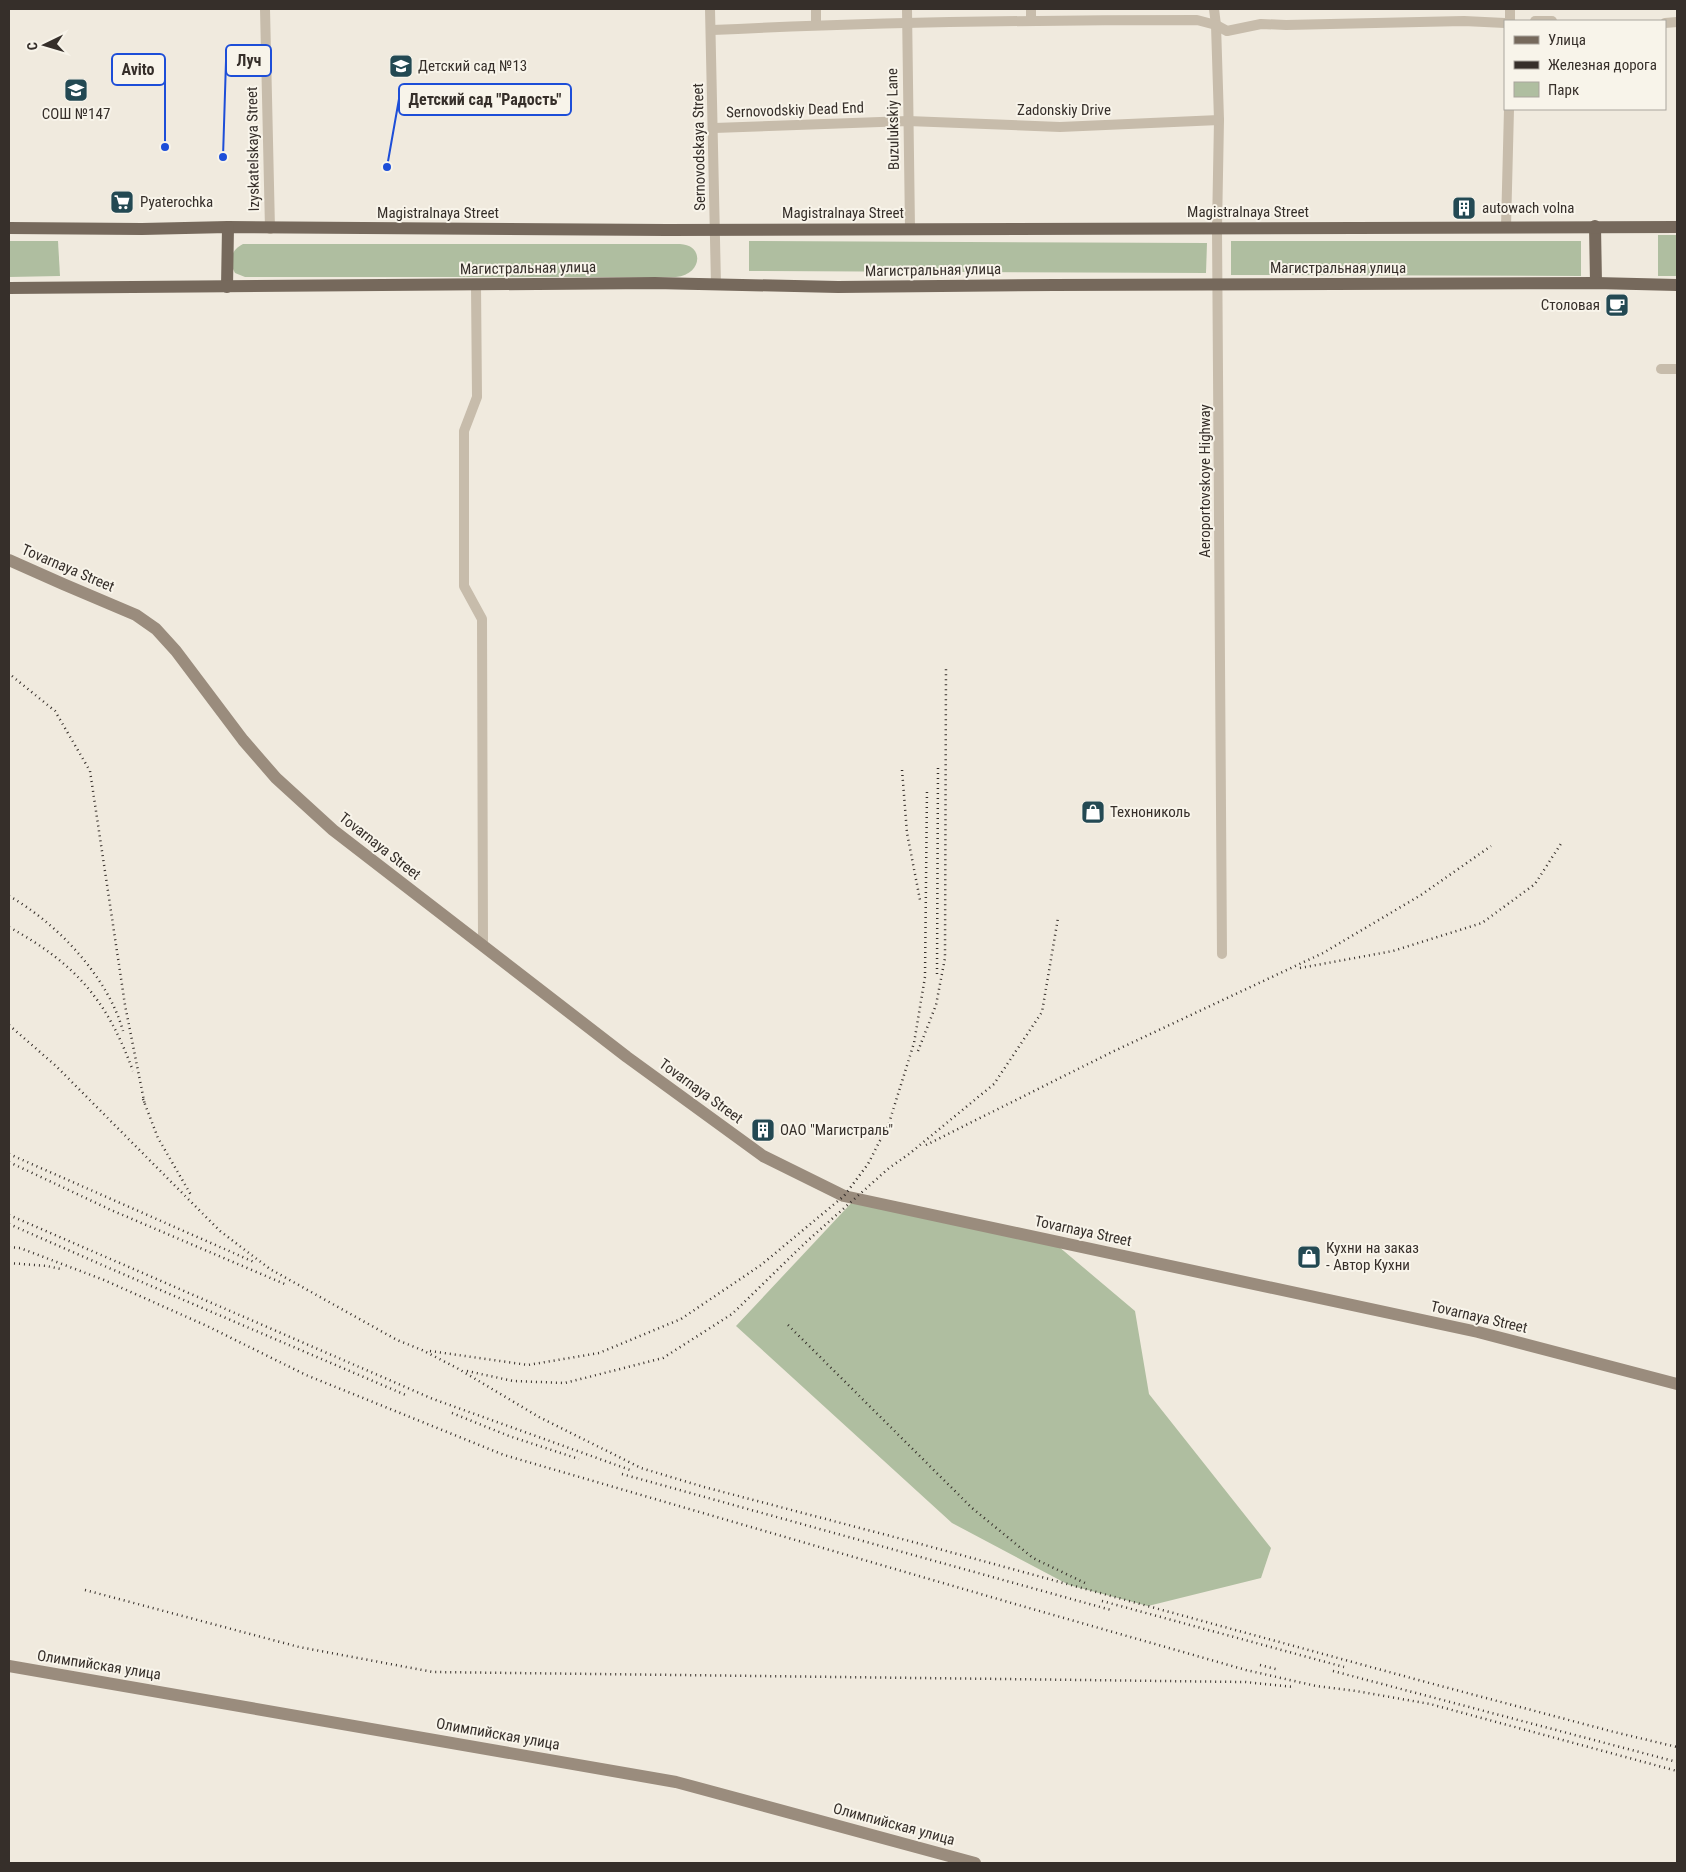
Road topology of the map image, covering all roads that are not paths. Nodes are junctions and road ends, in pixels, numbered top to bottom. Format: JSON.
{"nodes":[{"id":1,"x":265,"y":9,"type":"edge"},
{"id":2,"x":710,"y":9,"type":"edge"},
{"id":3,"x":816,"y":9,"type":"edge"},
{"id":4,"x":907,"y":9,"type":"edge"},
{"id":5,"x":1214,"y":9,"type":"edge"},
{"id":6,"x":1031,"y":14,"type":"edge"},
{"id":7,"x":907,"y":23,"type":"junction"},
{"id":8,"x":1504,"y":23,"type":"edge"},
{"id":9,"x":816,"y":25,"type":"junction"},
{"id":10,"x":1216,"y":25,"type":"junction"},
{"id":11,"x":712,"y":30,"type":"junction"},
{"id":12,"x":1509,"y":110,"type":"edge"},
{"id":13,"x":1219,"y":120,"type":"junction"},
{"id":14,"x":908,"y":121,"type":"junction"},
{"id":15,"x":714,"y":128,"type":"junction"},
{"id":16,"x":1595,"y":226,"type":"junction"},
{"id":17,"x":228,"y":227,"type":"junction"},
{"id":18,"x":1506,"y":227,"type":"junction"},
{"id":19,"x":1677,"y":227,"type":"edge"},
{"id":20,"x":9,"y":228,"type":"edge"},
{"id":21,"x":1217,"y":228,"type":"junction"},
{"id":22,"x":270,"y":229,"type":"junction"},
{"id":23,"x":910,"y":229,"type":"junction"},
{"id":24,"x":716,"y":230,"type":"junction"},
{"id":25,"x":1596,"y":283,"type":"junction"},
{"id":26,"x":1218,"y":284,"type":"junction"},
{"id":27,"x":476,"y":285,"type":"junction"},
{"id":28,"x":716,"y":285,"type":"junction"},
{"id":29,"x":1677,"y":285,"type":"edge"},
{"id":30,"x":227,"y":287,"type":"junction"},
{"id":31,"x":9,"y":288,"type":"edge"},
{"id":32,"x":1661,"y":369,"type":"dead end"},
{"id":33,"x":1677,"y":369,"type":"edge"},
{"id":34,"x":9,"y":560,"type":"edge"},
{"id":35,"x":483,"y":946,"type":"junction"},
{"id":36,"x":1222,"y":954,"type":"dead end"},
{"id":37,"x":1677,"y":1384,"type":"edge"},
{"id":38,"x":9,"y":1666,"type":"edge"},
{"id":39,"x":975,"y":1863,"type":"edge"}],
"edges":[{"from":1,"to":22,"type":"street","name":"Izyskatelskaya Street"},
{"from":2,"to":11,"type":"street","name":"Sernovodskaya Street"},
{"from":3,"to":9,"type":"street"},
{"from":4,"to":7,"type":"street","name":"Buzulukskiy Lane"},
{"from":5,"to":10,"type":"street","name":"Aeroportovskoye Highway"},
{"from":6,"to":7,"type":"street"},
{"from":6,"to":10,"type":"street"},
{"from":7,"to":9,"type":"street"},
{"from":7,"to":14,"type":"street","name":"Buzulukskiy Lane"},
{"from":8,"to":10,"type":"street"},
{"from":9,"to":11,"type":"street"},
{"from":10,"to":13,"type":"street","name":"Aeroportovskoye Highway"},
{"from":11,"to":15,"type":"street","name":"Sernovodskaya Street"},
{"from":12,"to":18,"type":"street"},
{"from":13,"to":14,"type":"street","name":"Zadonskiy Drive"},
{"from":13,"to":21,"type":"street","name":"Aeroportovskoye Highway"},
{"from":14,"to":15,"type":"street","name":"Sernovodskiy Dead End"},
{"from":14,"to":23,"type":"street","name":"Buzulukskiy Lane"},
{"from":15,"to":24,"type":"street","name":"Sernovodskaya Street"},
{"from":16,"to":18,"type":"main road","name":"Magistralnaya Street"},
{"from":16,"to":19,"type":"main road","name":"Magistralnaya Street"},
{"from":16,"to":25,"type":"main road"},
{"from":17,"to":20,"type":"main road","name":"Magistralnaya Street"},
{"from":17,"to":22,"type":"main road","name":"Magistralnaya Street"},
{"from":17,"to":30,"type":"main road"},
{"from":18,"to":21,"type":"main road","name":"Magistralnaya Street"},
{"from":21,"to":23,"type":"main road","name":"Magistralnaya Street"},
{"from":21,"to":26,"type":"street","name":"Aeroportovskoye Highway"},
{"from":22,"to":24,"type":"main road","name":"Magistralnaya Street"},
{"from":23,"to":24,"type":"main road","name":"Magistralnaya Street"},
{"from":24,"to":28,"type":"street","name":"Sernovodskaya Street"},
{"from":25,"to":26,"type":"main road","name":"Магистральная улица"},
{"from":25,"to":29,"type":"main road","name":"Магистральная улица"},
{"from":26,"to":28,"type":"main road","name":"Магистральная улица"},
{"from":26,"to":36,"type":"street","name":"Aeroportovskoye Highway"},
{"from":27,"to":28,"type":"main road","name":"Магистральная улица"},
{"from":27,"to":30,"type":"main road","name":"Магистральная улица"},
{"from":27,"to":35,"type":"street"},
{"from":30,"to":31,"type":"main road","name":"Магистральная улица"},
{"from":32,"to":33,"type":"street"},
{"from":34,"to":35,"type":"street","name":"Tovarnaya Street"},
{"from":35,"to":37,"type":"street","name":"Tovarnaya Street"},
{"from":38,"to":39,"type":"street","name":"Олимпийская улица"}]}
